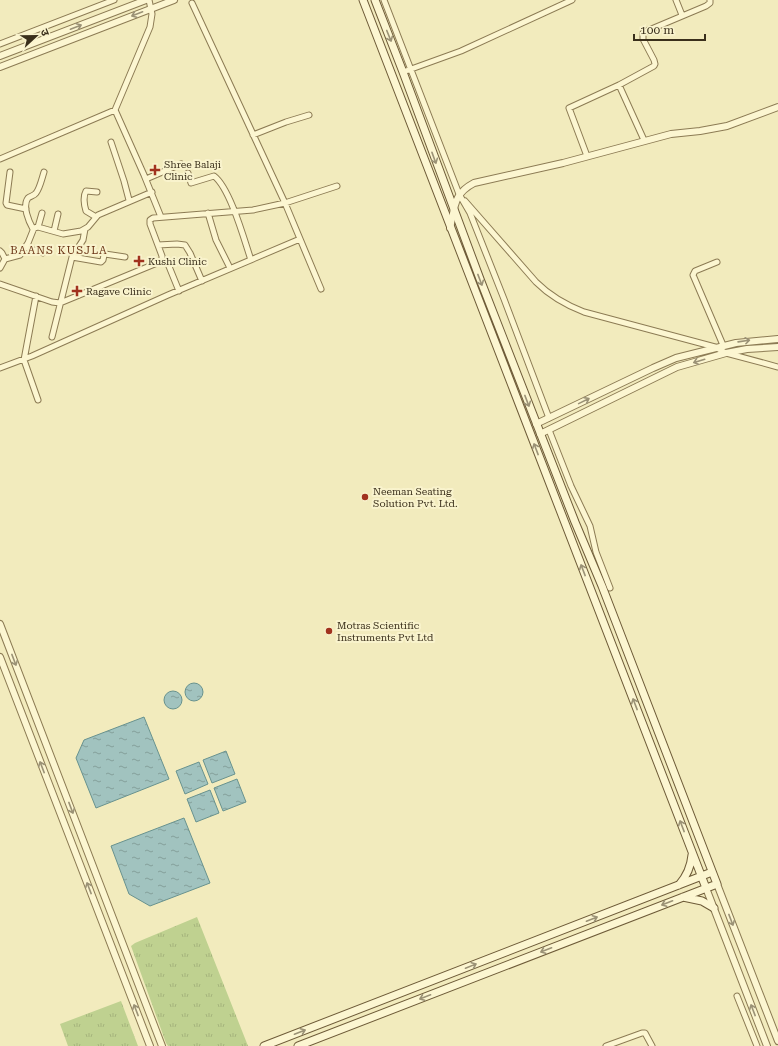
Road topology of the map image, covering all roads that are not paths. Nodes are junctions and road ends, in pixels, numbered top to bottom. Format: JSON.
{"nodes":[{"id":1,"x":114,"y":0,"type":"edge"},
{"id":2,"x":146,"y":0,"type":"edge"},
{"id":3,"x":149,"y":0,"type":"edge"},
{"id":4,"x":174,"y":0,"type":"edge"},
{"id":5,"x":363,"y":0,"type":"edge"},
{"id":6,"x":384,"y":0,"type":"edge"},
{"id":7,"x":572,"y":0,"type":"edge"},
{"id":8,"x":676,"y":0,"type":"edge"},
{"id":9,"x":710,"y":0,"type":"edge"},
{"id":10,"x":377,"y":1,"type":"edge"},
{"id":11,"x":192,"y":3,"type":"dead end"},
{"id":12,"x":152,"y":8,"type":"junction"},
{"id":13,"x":682,"y":15,"type":"junction"},
{"id":14,"x":0,"y":44,"type":"edge"},
{"id":15,"x":0,"y":56,"type":"edge"},
{"id":16,"x":0,"y":67,"type":"edge"},
{"id":17,"x":411,"y":69,"type":"junction"},
{"id":18,"x":403,"y":72,"type":"junction"},
{"id":19,"x":619,"y":85,"type":"junction"},
{"id":20,"x":778,"y":107,"type":"edge"},
{"id":21,"x":114,"y":110,"type":"junction"},
{"id":22,"x":309,"y":115,"type":"dead end"},
{"id":23,"x":253,"y":135,"type":"junction"},
{"id":24,"x":644,"y":140,"type":"junction"},
{"id":25,"x":111,"y":142,"type":"dead end"},
{"id":26,"x":587,"y":156,"type":"junction"},
{"id":27,"x":0,"y":159,"type":"edge"},
{"id":28,"x":181,"y":164,"type":"dead end"},
{"id":29,"x":10,"y":172,"type":"dead end"},
{"id":30,"x":44,"y":172,"type":"dead end"},
{"id":31,"x":188,"y":173,"type":"dead end"},
{"id":32,"x":146,"y":179,"type":"junction"},
{"id":33,"x":337,"y":186,"type":"dead end"},
{"id":34,"x":97,"y":192,"type":"dead end"},
{"id":35,"x":152,"y":192,"type":"junction"},
{"id":36,"x":459,"y":194,"type":"junction"},
{"id":37,"x":129,"y":200,"type":"junction"},
{"id":38,"x":285,"y":203,"type":"junction"},
{"id":39,"x":26,"y":209,"type":"junction"},
{"id":40,"x":235,"y":211,"type":"junction"},
{"id":41,"x":454,"y":211,"type":"junction"},
{"id":42,"x":42,"y":213,"type":"dead end"},
{"id":43,"x":208,"y":213,"type":"junction"},
{"id":44,"x":58,"y":214,"type":"dead end"},
{"id":45,"x":96,"y":217,"type":"junction"},
{"id":46,"x":161,"y":217,"type":"junction"},
{"id":47,"x":36,"y":228,"type":"junction"},
{"id":48,"x":85,"y":229,"type":"junction"},
{"id":49,"x":450,"y":229,"type":"junction"},
{"id":50,"x":54,"y":231,"type":"junction"},
{"id":51,"x":300,"y":239,"type":"junction"},
{"id":52,"x":466,"y":243,"type":"junction"},
{"id":53,"x":158,"y":245,"type":"junction"},
{"id":54,"x":458,"y":246,"type":"junction"},
{"id":55,"x":24,"y":247,"type":"junction"},
{"id":56,"x":0,"y":252,"type":"edge"},
{"id":57,"x":43,"y":253,"type":"dead end"},
{"id":58,"x":72,"y":257,"type":"junction"},
{"id":59,"x":125,"y":257,"type":"dead end"},
{"id":60,"x":5,"y":259,"type":"junction"},
{"id":61,"x":251,"y":260,"type":"junction"},
{"id":62,"x":163,"y":261,"type":"junction"},
{"id":63,"x":717,"y":262,"type":"dead end"},
{"id":64,"x":0,"y":268,"type":"edge"},
{"id":65,"x":230,"y":268,"type":"junction"},
{"id":66,"x":202,"y":281,"type":"junction"},
{"id":67,"x":0,"y":284,"type":"edge"},
{"id":68,"x":321,"y":289,"type":"dead end"},
{"id":69,"x":179,"y":291,"type":"junction"},
{"id":70,"x":36,"y":296,"type":"junction"},
{"id":71,"x":60,"y":303,"type":"junction"},
{"id":72,"x":52,"y":337,"type":"dead end"},
{"id":73,"x":778,"y":339,"type":"edge"},
{"id":74,"x":723,"y":345,"type":"junction"},
{"id":75,"x":715,"y":347,"type":"junction"},
{"id":76,"x":778,"y":347,"type":"edge"},
{"id":77,"x":726,"y":353,"type":"junction"},
{"id":78,"x":24,"y":360,"type":"junction"},
{"id":79,"x":778,"y":367,"type":"edge"},
{"id":80,"x":0,"y":368,"type":"edge"},
{"id":81,"x":38,"y":400,"type":"dead end"},
{"id":82,"x":549,"y":418,"type":"junction"},
{"id":83,"x":536,"y":424,"type":"junction"},
{"id":84,"x":549,"y":430,"type":"junction"},
{"id":85,"x":540,"y":434,"type":"junction"},
{"id":86,"x":602,"y":586,"type":"junction"},
{"id":87,"x":610,"y":588,"type":"dead end"},
{"id":88,"x":591,"y":591,"type":"junction"},
{"id":89,"x":0,"y":624,"type":"edge"},
{"id":90,"x":0,"y":657,"type":"edge"},
{"id":91,"x":692,"y":851,"type":"junction"},
{"id":92,"x":712,"y":872,"type":"junction"},
{"id":93,"x":701,"y":876,"type":"junction"},
{"id":94,"x":717,"y":884,"type":"junction"},
{"id":95,"x":679,"y":885,"type":"junction"},
{"id":96,"x":706,"y":888,"type":"junction"},
{"id":97,"x":683,"y":897,"type":"junction"},
{"id":98,"x":714,"y":908,"type":"junction"},
{"id":99,"x":737,"y":996,"type":"dead end"},
{"id":100,"x":778,"y":1041,"type":"edge"},
{"id":101,"x":150,"y":1046,"type":"edge"},
{"id":102,"x":162,"y":1046,"type":"edge"},
{"id":103,"x":264,"y":1046,"type":"edge"},
{"id":104,"x":298,"y":1046,"type":"edge"},
{"id":105,"x":606,"y":1046,"type":"edge"},
{"id":106,"x":652,"y":1046,"type":"edge"},
{"id":107,"x":757,"y":1046,"type":"edge"},
{"id":108,"x":767,"y":1046,"type":"edge"}],
"edges":[{"from":1,"to":14,"type":"street"},
{"from":15,"to":2,"type":"street","one_way":true},
{"from":3,"to":12,"type":"street"},
{"from":4,"to":12,"type":"street"},
{"from":5,"to":49,"type":"main road"},
{"from":6,"to":17,"type":"street"},
{"from":7,"to":17,"type":"street"},
{"from":8,"to":13,"type":"street"},
{"from":9,"to":13,"type":"street"},
{"from":10,"to":18,"type":"main road","one_way":true},
{"from":11,"to":23,"type":"street"},
{"from":12,"to":16,"type":"street","one_way":true},
{"from":12,"to":21,"type":"street"},
{"from":13,"to":19,"type":"street"},
{"from":17,"to":18,"type":"street"},
{"from":17,"to":36,"type":"street"},
{"from":18,"to":41,"type":"main road","one_way":true},
{"from":19,"to":24,"type":"street"},
{"from":19,"to":26,"type":"street"},
{"from":20,"to":24,"type":"street"},
{"from":21,"to":27,"type":"street"},
{"from":21,"to":32,"type":"street"},
{"from":22,"to":23,"type":"street"},
{"from":23,"to":38,"type":"street"},
{"from":24,"to":26,"type":"street"},
{"from":25,"to":37,"type":"street"},
{"from":26,"to":36,"type":"street"},
{"from":28,"to":32,"type":"street"},
{"from":29,"to":39,"type":"street"},
{"from":30,"to":39,"type":"street"},
{"from":31,"to":40,"type":"street"},
{"from":32,"to":35,"type":"street"},
{"from":33,"to":38,"type":"street"},
{"from":34,"to":45,"type":"street"},
{"from":35,"to":37,"type":"street"},
{"from":35,"to":46,"type":"street"},
{"from":36,"to":41,"type":"street"},
{"from":36,"to":75,"type":"street"},
{"from":36,"to":82,"type":"street"},
{"from":37,"to":45,"type":"street"},
{"from":38,"to":40,"type":"street"},
{"from":38,"to":51,"type":"street"},
{"from":39,"to":47,"type":"street"},
{"from":40,"to":43,"type":"street"},
{"from":40,"to":61,"type":"street"},
{"from":41,"to":49,"type":"street"},
{"from":41,"to":52,"type":"main road"},
{"from":42,"to":47,"type":"street"},
{"from":43,"to":46,"type":"street"},
{"from":43,"to":65,"type":"street"},
{"from":44,"to":50,"type":"street"},
{"from":45,"to":48,"type":"street"},
{"from":46,"to":53,"type":"street"},
{"from":47,"to":50,"type":"street"},
{"from":47,"to":55,"type":"street"},
{"from":48,"to":50,"type":"street"},
{"from":48,"to":58,"type":"street"},
{"from":49,"to":54,"type":"main road"},
{"from":51,"to":61,"type":"street"},
{"from":51,"to":68,"type":"street"},
{"from":52,"to":54,"type":"main road"},
{"from":52,"to":83,"type":"main road","one_way":true},
{"from":53,"to":62,"type":"street"},
{"from":53,"to":66,"type":"street"},
{"from":88,"to":54,"type":"main road","one_way":true},
{"from":55,"to":57,"type":"street"},
{"from":55,"to":60,"type":"street"},
{"from":56,"to":60,"type":"street"},
{"from":58,"to":59,"type":"street"},
{"from":58,"to":71,"type":"street"},
{"from":60,"to":64,"type":"street"},
{"from":61,"to":65,"type":"street"},
{"from":62,"to":69,"type":"street"},
{"from":62,"to":71,"type":"street"},
{"from":63,"to":74,"type":"street"},
{"from":65,"to":66,"type":"street"},
{"from":66,"to":69,"type":"street"},
{"from":67,"to":70,"type":"street"},
{"from":69,"to":78,"type":"street"},
{"from":70,"to":71,"type":"street"},
{"from":70,"to":78,"type":"street"},
{"from":71,"to":72,"type":"street"},
{"from":74,"to":73,"type":"street","one_way":true},
{"from":74,"to":75,"type":"street"},
{"from":75,"to":77,"type":"street"},
{"from":82,"to":75,"type":"street","one_way":true},
{"from":76,"to":77,"type":"street"},
{"from":77,"to":79,"type":"street"},
{"from":77,"to":84,"type":"street","one_way":true},
{"from":78,"to":80,"type":"street"},
{"from":78,"to":81,"type":"street"},
{"from":82,"to":83,"type":"street"},
{"from":83,"to":85,"type":"main road"},
{"from":84,"to":85,"type":"street"},
{"from":84,"to":87,"type":"street"},
{"from":85,"to":86,"type":"main road"},
{"from":86,"to":88,"type":"main road"},
{"from":86,"to":92,"type":"main road"},
{"from":91,"to":88,"type":"main road","one_way":true},
{"from":89,"to":102,"type":"street","one_way":true},
{"from":101,"to":90,"type":"street","one_way":true},
{"from":91,"to":93,"type":"main road"},
{"from":91,"to":95,"type":"main road"},
{"from":92,"to":93,"type":"main road"},
{"from":92,"to":94,"type":"main road"},
{"from":93,"to":95,"type":"main road"},
{"from":93,"to":96,"type":"main road"},
{"from":94,"to":96,"type":"main road"},
{"from":94,"to":100,"type":"street","one_way":true},
{"from":103,"to":95,"type":"main road","one_way":true},
{"from":96,"to":97,"type":"main road"},
{"from":96,"to":98,"type":"street"},
{"from":97,"to":98,"type":"main road"},
{"from":97,"to":104,"type":"main road","one_way":true},
{"from":108,"to":98,"type":"street","one_way":true},
{"from":99,"to":107,"type":"street"},
{"from":105,"to":106,"type":"street"}]}
